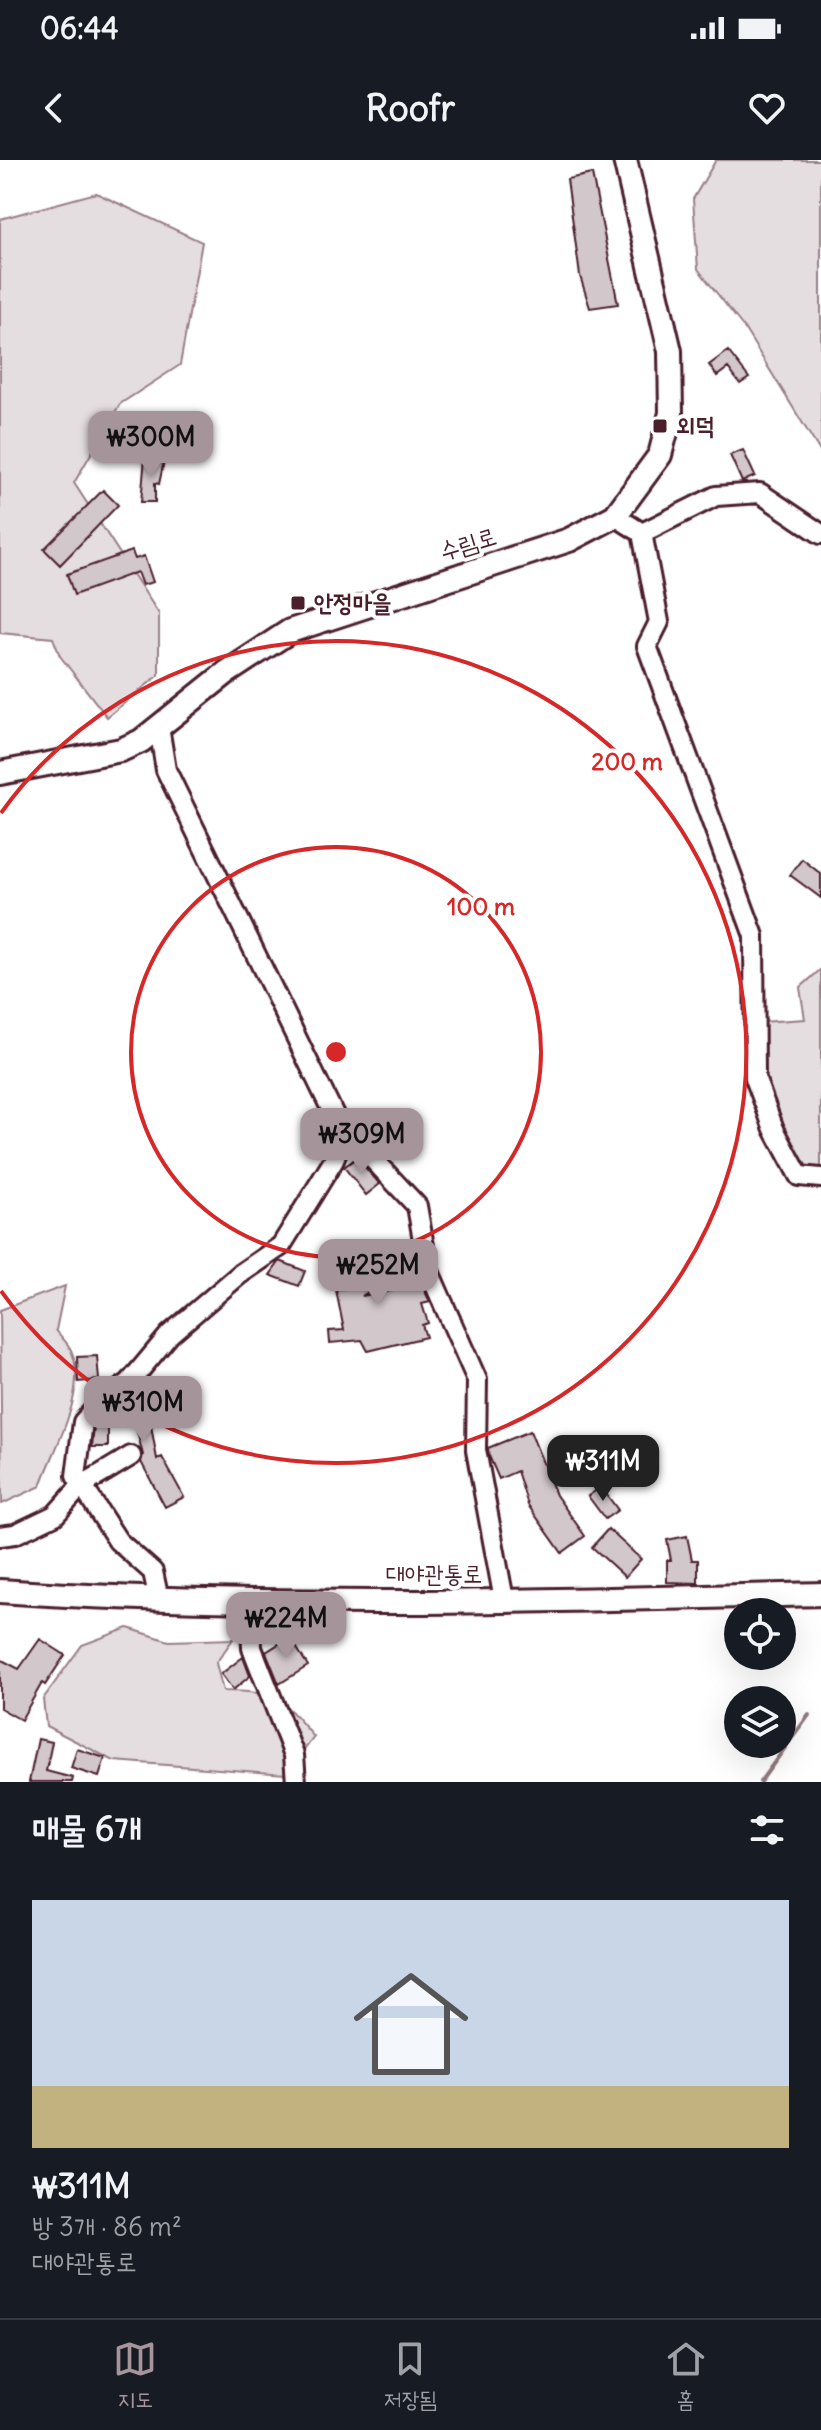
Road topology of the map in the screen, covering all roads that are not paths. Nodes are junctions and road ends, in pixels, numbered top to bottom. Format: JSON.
{"nodes":[{"id":1,"x":625,"y":160,"type":"edge"},
{"id":2,"x":615,"y":516,"type":"junction"},
{"id":3,"x":642,"y":533,"type":"junction"},
{"id":4,"x":821,"y":534,"type":"edge"},
{"id":5,"x":159,"y":727,"type":"junction"},
{"id":6,"x":0,"y":773,"type":"edge"},
{"id":7,"x":344,"y":1129,"type":"junction"},
{"id":8,"x":821,"y":1178,"type":"edge"},
{"id":9,"x":131,"y":1456,"type":"dead end"},
{"id":10,"x":81,"y":1486,"type":"junction"},
{"id":11,"x":0,"y":1536,"type":"edge"},
{"id":12,"x":0,"y":1591,"type":"edge"},
{"id":13,"x":821,"y":1594,"type":"edge"},
{"id":14,"x":159,"y":1600,"type":"junction"},
{"id":15,"x":504,"y":1600,"type":"junction"},
{"id":16,"x":250,"y":1601,"type":"junction"},
{"id":17,"x":296,"y":1782,"type":"edge"}],
"edges":[{"from":1,"to":2,"type":"main road","name":"수림로"},
{"from":2,"to":3,"type":"street"},
{"from":2,"to":5,"type":"main road","name":"수림로"},
{"from":3,"to":4,"type":"street"},
{"from":3,"to":8,"type":"street"},
{"from":5,"to":6,"type":"main road","name":"수림로"},
{"from":5,"to":7,"type":"street"},
{"from":7,"to":10,"type":"street"},
{"from":7,"to":15,"type":"street"},
{"from":9,"to":10,"type":"street"},
{"from":10,"to":11,"type":"street"},
{"from":10,"to":14,"type":"street"},
{"from":12,"to":14,"type":"main road","name":"대야관통로"},
{"from":13,"to":15,"type":"main road","name":"대야관통로"},
{"from":14,"to":16,"type":"main road","name":"대야관통로"},
{"from":15,"to":16,"type":"main road","name":"대야관통로"},
{"from":16,"to":17,"type":"street"}]}
